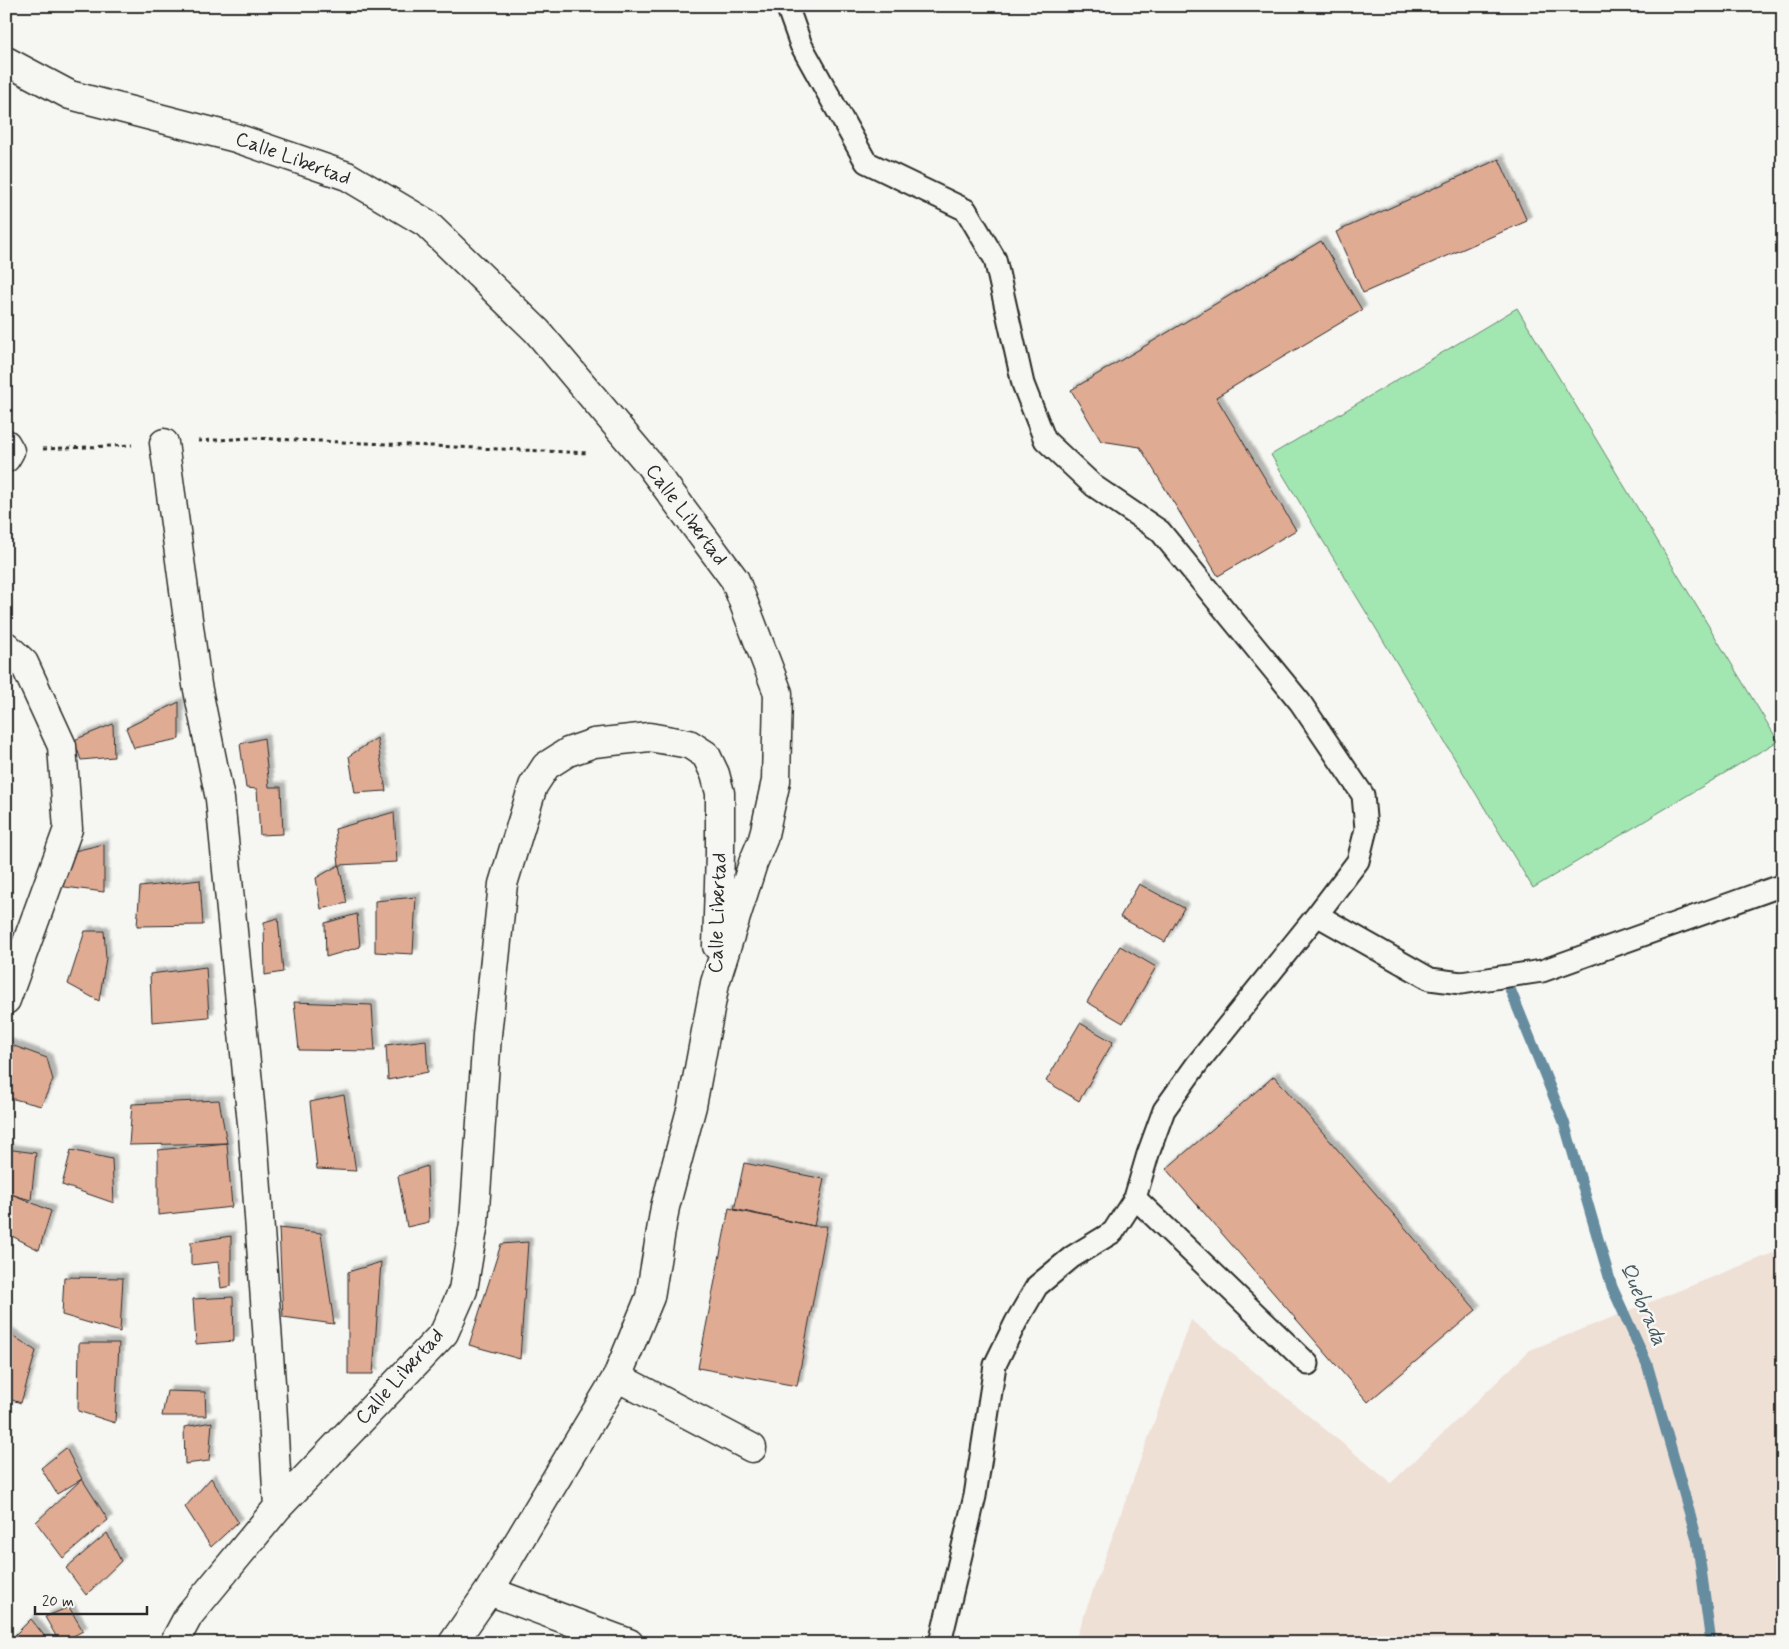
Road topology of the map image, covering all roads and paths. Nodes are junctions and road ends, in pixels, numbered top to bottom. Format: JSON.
{"nodes":[{"id":1,"x":787,"y":6,"type":"edge"},
{"id":2,"x":6,"y":61,"type":"edge"},
{"id":3,"x":164,"y":443,"type":"junction"},
{"id":4,"x":8,"y":451,"type":"edge"},
{"id":5,"x":589,"y":453,"type":"dead end"},
{"id":6,"x":6,"y":646,"type":"edge"},
{"id":7,"x":720,"y":853,"type":"junction"},
{"id":8,"x":753,"y":862,"type":"junction"},
{"id":9,"x":1783,"y":885,"type":"edge"},
{"id":10,"x":1317,"y":915,"type":"junction"},
{"id":11,"x":715,"y":983,"type":"junction"},
{"id":12,"x":6,"y":1000,"type":"edge"},
{"id":13,"x":1135,"y":1198,"type":"junction"},
{"id":14,"x":1308,"y":1364,"type":"dead end"},
{"id":15,"x":617,"y":1377,"type":"junction"},
{"id":16,"x":752,"y":1448,"type":"dead end"},
{"id":17,"x":278,"y":1507,"type":"junction"},
{"id":18,"x":489,"y":1591,"type":"junction"},
{"id":19,"x":174,"y":1643,"type":"edge"},
{"id":20,"x":453,"y":1643,"type":"edge"},
{"id":21,"x":628,"y":1643,"type":"edge"},
{"id":22,"x":940,"y":1643,"type":"edge"}],
"edges":[{"from":1,"to":10,"type":"lane"},
{"from":2,"to":8,"type":"street","name":"Calle Libertad"},
{"from":3,"to":4,"type":"path"},
{"from":3,"to":5,"type":"path"},
{"from":3,"to":17,"type":"street"},
{"from":6,"to":12,"type":"street"},
{"from":7,"to":8,"type":"street"},
{"from":7,"to":11,"type":"street","name":"Calle Libertad"},
{"from":7,"to":17,"type":"street","name":"Calle Libertad"},
{"from":8,"to":11,"type":"street","name":"Calle Libertad"},
{"from":9,"to":10,"type":"lane"},
{"from":10,"to":13,"type":"lane"},
{"from":11,"to":15,"type":"street"},
{"from":13,"to":14,"type":"lane"},
{"from":13,"to":22,"type":"lane"},
{"from":15,"to":16,"type":"street"},
{"from":15,"to":18,"type":"street"},
{"from":17,"to":19,"type":"street","name":"Calle Libertad"},
{"from":18,"to":20,"type":"street"},
{"from":18,"to":21,"type":"street"}]}
